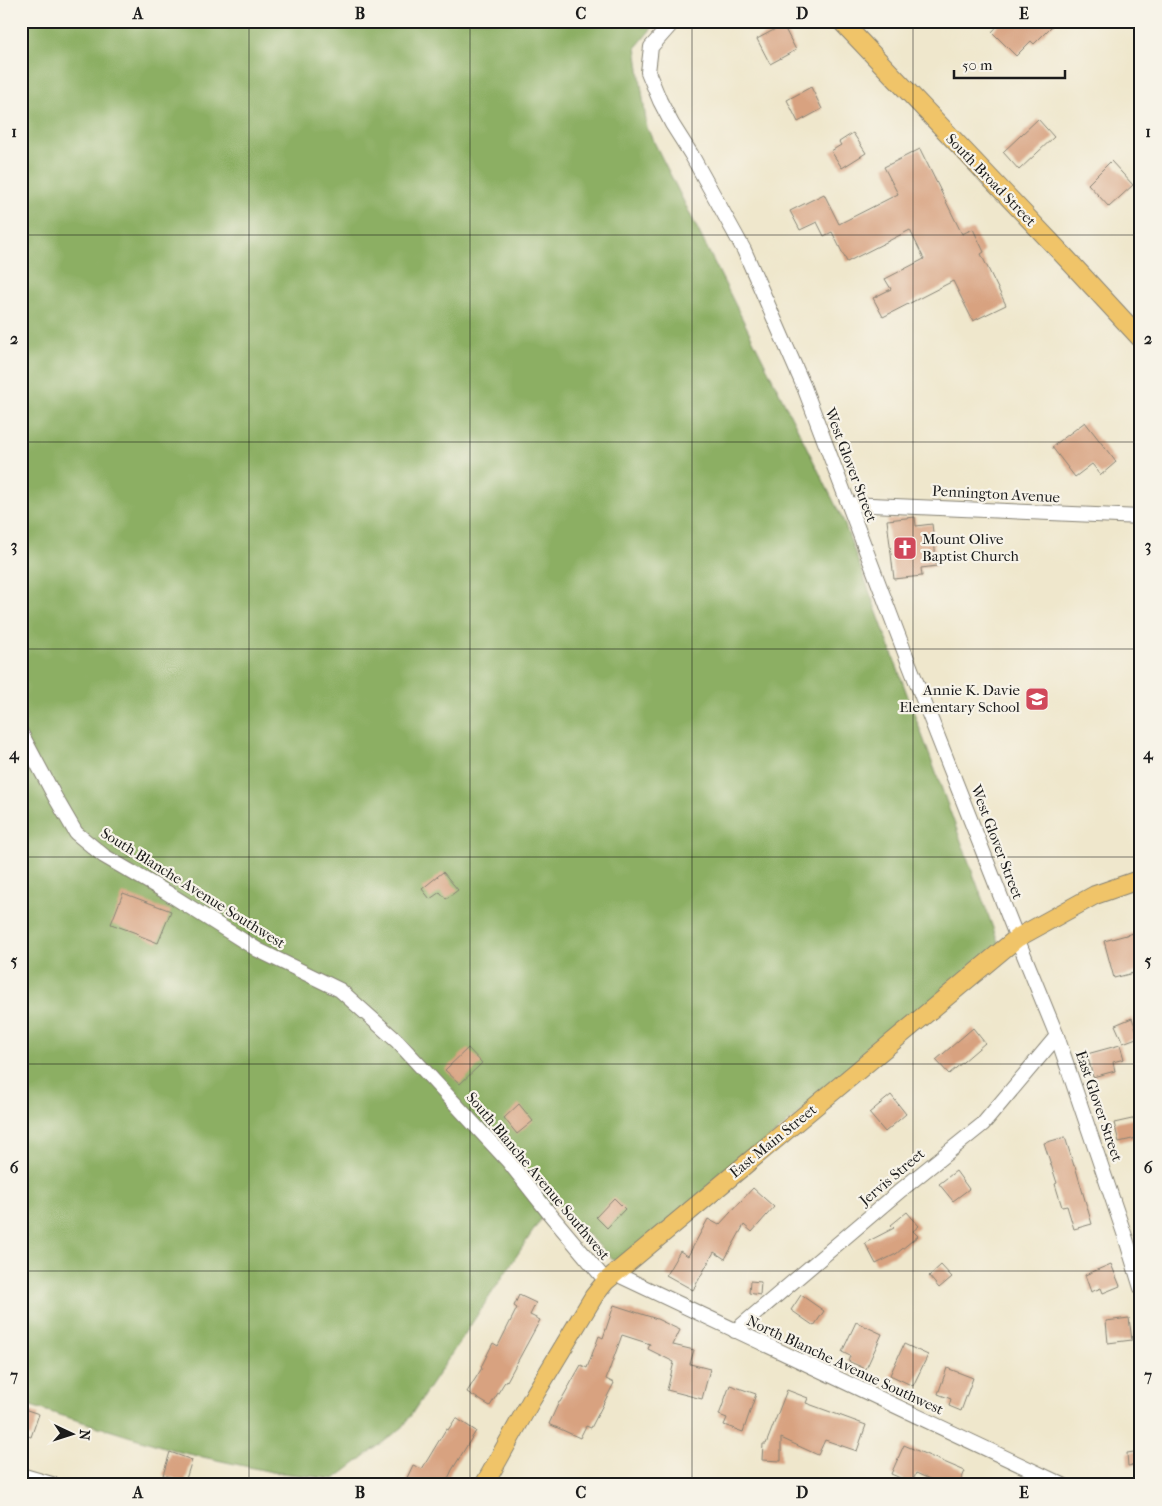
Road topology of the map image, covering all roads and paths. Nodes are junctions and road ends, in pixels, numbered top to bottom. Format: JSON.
{"nodes":[{"id":1,"x":674,"y":21,"type":"edge"},
{"id":2,"x":841,"y":21,"type":"edge"},
{"id":3,"x":1141,"y":339,"type":"edge"},
{"id":4,"x":849,"y":504,"type":"junction"},
{"id":5,"x":1141,"y":517,"type":"edge"},
{"id":6,"x":21,"y":733,"type":"edge"},
{"id":7,"x":1141,"y":879,"type":"edge"},
{"id":8,"x":1017,"y":938,"type":"junction"},
{"id":9,"x":1057,"y":1036,"type":"junction"},
{"id":10,"x":610,"y":1277,"type":"junction"},
{"id":11,"x":1141,"y":1288,"type":"edge"},
{"id":12,"x":735,"y":1332,"type":"junction"},
{"id":13,"x":21,"y":1475,"type":"edge"},
{"id":14,"x":55,"y":1485,"type":"edge"},
{"id":15,"x":484,"y":1485,"type":"edge"},
{"id":16,"x":1063,"y":1485,"type":"edge"}],
"edges":[{"from":1,"to":4,"type":"street","name":"West Glover Street"},
{"from":2,"to":3,"type":"main road","name":"South Broad Street"},
{"from":4,"to":5,"type":"street","name":"Pennington Avenue"},
{"from":4,"to":8,"type":"street","name":"West Glover Street"},
{"from":6,"to":10,"type":"street","name":"South Blanche Avenue Southwest"},
{"from":7,"to":8,"type":"main road","name":"East Main Street"},
{"from":8,"to":9,"type":"street","name":"East Glover Street"},
{"from":8,"to":10,"type":"main road","name":"East Main Street"},
{"from":9,"to":11,"type":"street","name":"East Glover Street"},
{"from":9,"to":12,"type":"street","name":"Jervis Street"},
{"from":10,"to":12,"type":"street","name":"North Blanche Avenue Southwest"},
{"from":10,"to":15,"type":"main road","name":"East Main Street"},
{"from":12,"to":16,"type":"street","name":"North Blanche Avenue Southwest"},
{"from":13,"to":14,"type":"street"}]}
